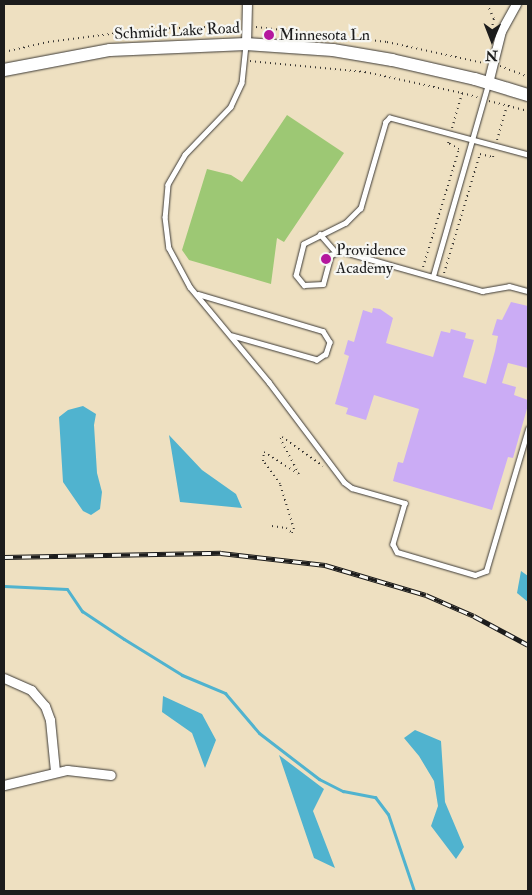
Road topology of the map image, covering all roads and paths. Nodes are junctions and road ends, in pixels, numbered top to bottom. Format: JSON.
{"nodes":[{"id":1,"x":247,"y":4,"type":"edge"},
{"id":2,"x":487,"y":4,"type":"edge"},
{"id":3,"x":516,"y":4,"type":"edge"},
{"id":4,"x":492,"y":28,"type":"dead end"},
{"id":5,"x":246,"y":44,"type":"junction"},
{"id":6,"x":486,"y":54,"type":"dead end"},
{"id":7,"x":245,"y":61,"type":"junction"},
{"id":8,"x":483,"y":63,"type":"dead end"},
{"id":9,"x":4,"y":70,"type":"edge"},
{"id":10,"x":488,"y":83,"type":"junction"},
{"id":11,"x":462,"y":93,"type":"junction"},
{"id":12,"x":468,"y":95,"type":"dead end"},
{"id":13,"x":528,"y":95,"type":"edge"},
{"id":14,"x":528,"y":111,"type":"edge"},
{"id":15,"x":451,"y":132,"type":"junction"},
{"id":16,"x":474,"y":138,"type":"junction"},
{"id":17,"x":496,"y":146,"type":"junction"},
{"id":18,"x":528,"y":155,"type":"edge"},
{"id":19,"x":320,"y":234,"type":"junction"},
{"id":20,"x":335,"y":251,"type":"junction"},
{"id":21,"x":425,"y":261,"type":"dead end"},
{"id":22,"x":448,"y":263,"type":"dead end"},
{"id":23,"x":433,"y":276,"type":"junction"},
{"id":24,"x":528,"y":291,"type":"edge"},
{"id":25,"x":196,"y":294,"type":"junction"},
{"id":26,"x":231,"y":336,"type":"junction"},
{"id":27,"x":528,"y":429,"type":"edge"},
{"id":28,"x":329,"y":462,"type":"junction"},
{"id":29,"x":272,"y":526,"type":"dead end"},
{"id":30,"x":4,"y":678,"type":"edge"},
{"id":31,"x":55,"y":771,"type":"junction"},
{"id":32,"x":111,"y":775,"type":"dead end"},
{"id":33,"x":4,"y":785,"type":"edge"}],
"edges":[{"from":1,"to":5,"type":"street"},
{"from":2,"to":4,"type":"path"},
{"from":3,"to":10,"type":"street"},
{"from":5,"to":7,"type":"lane"},
{"from":5,"to":9,"type":"street","name":"Schmidt Lake Road"},
{"from":5,"to":10,"type":"street","name":"Schmidt Lake Road"},
{"from":6,"to":8,"type":"path"},
{"from":7,"to":11,"type":"path"},
{"from":7,"to":25,"type":"lane"},
{"from":10,"to":13,"type":"street","name":"Schmidt Lake Road"},
{"from":10,"to":16,"type":"lane"},
{"from":11,"to":12,"type":"path"},
{"from":11,"to":15,"type":"path"},
{"from":14,"to":17,"type":"path"},
{"from":15,"to":16,"type":"lane"},
{"from":15,"to":19,"type":"lane"},
{"from":15,"to":21,"type":"path"},
{"from":16,"to":17,"type":"lane"},
{"from":16,"to":23,"type":"lane"},
{"from":17,"to":18,"type":"lane"},
{"from":17,"to":22,"type":"path"},
{"from":19,"to":20,"type":"lane"},
{"from":19,"to":20,"type":"lane"},
{"from":20,"to":23,"type":"lane"},
{"from":23,"to":24,"type":"lane"},
{"from":25,"to":26,"type":"lane"},
{"from":25,"to":26,"type":"lane"},
{"from":26,"to":28,"type":"lane"},
{"from":27,"to":28,"type":"lane"},
{"from":28,"to":29,"type":"path"},
{"from":30,"to":31,"type":"street"},
{"from":31,"to":32,"type":"street"},
{"from":31,"to":33,"type":"street"}]}
